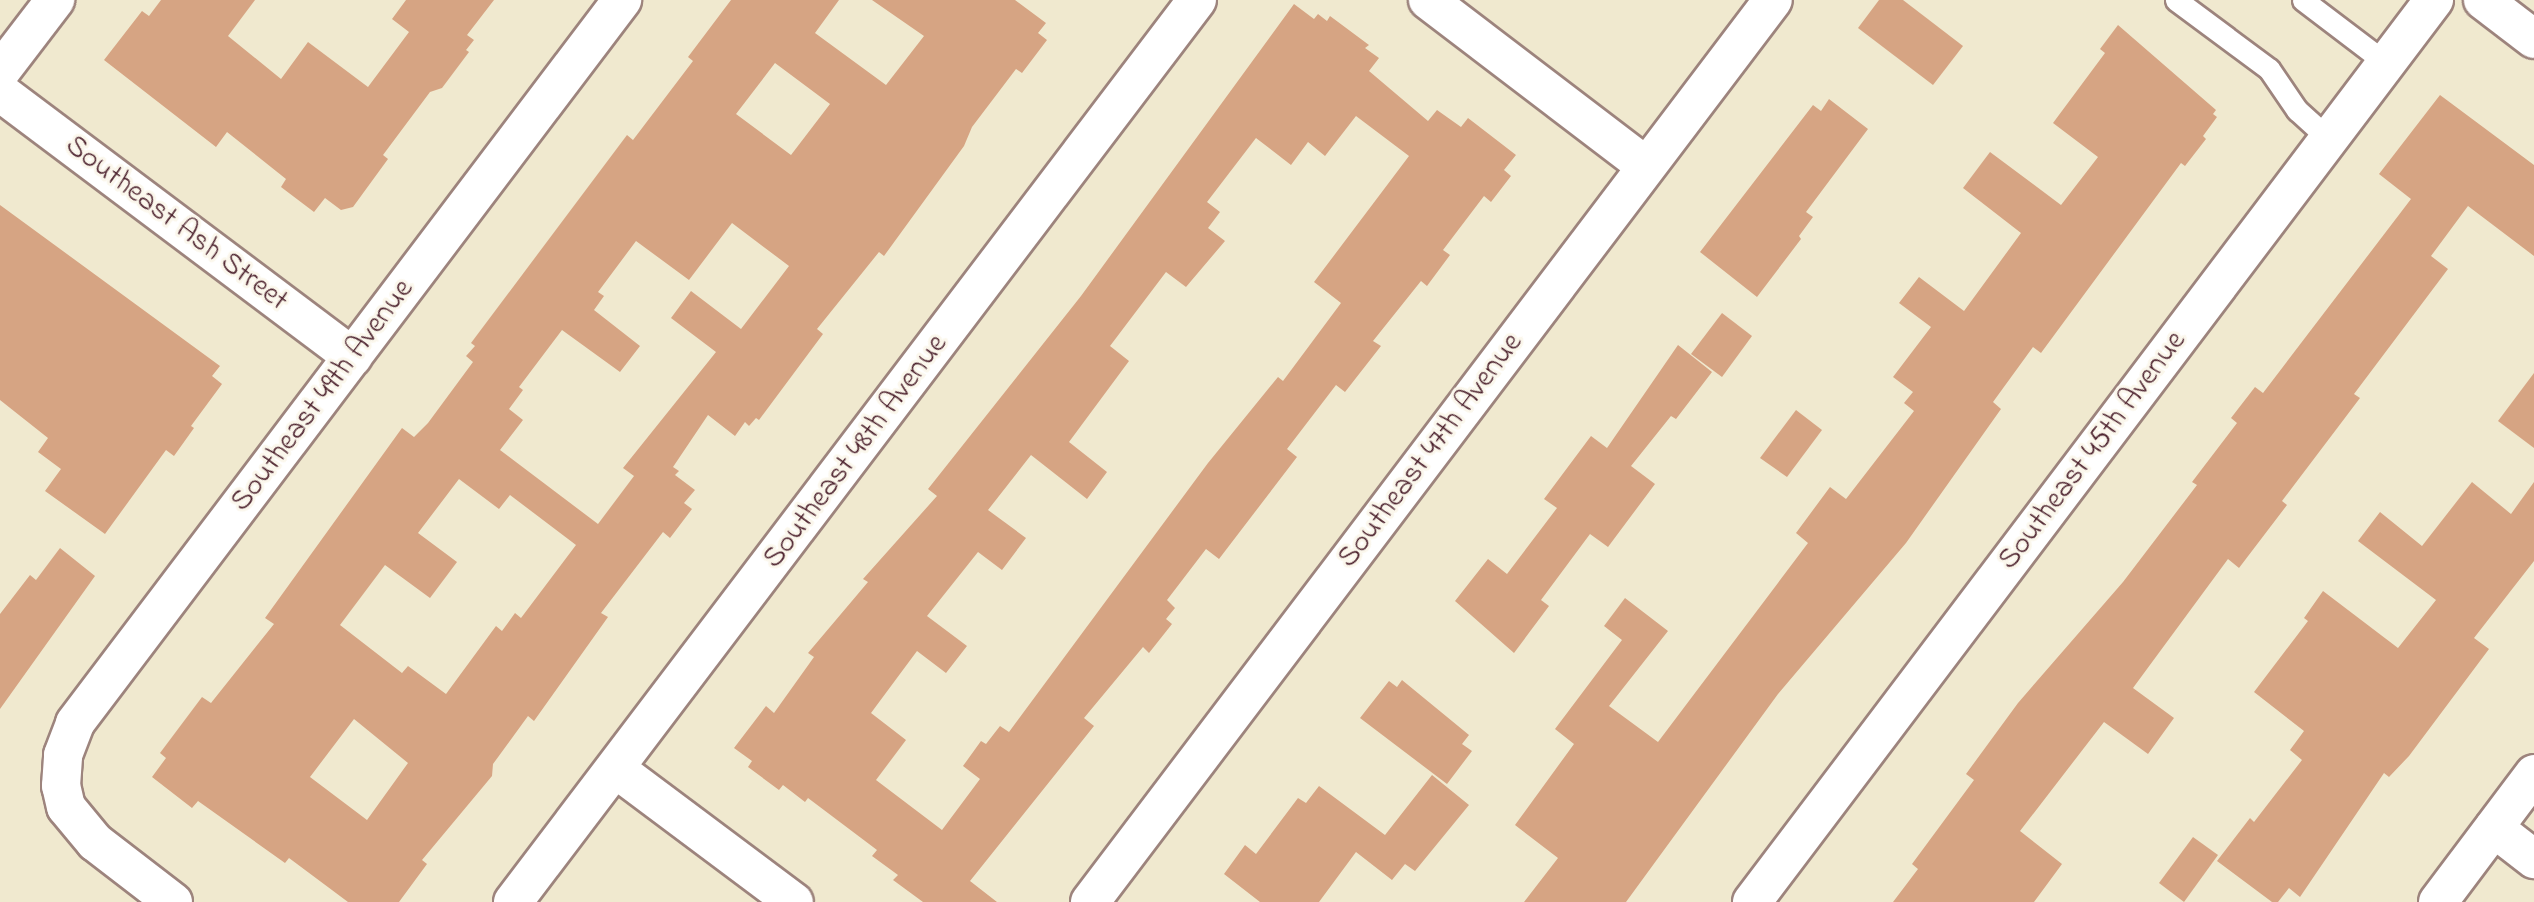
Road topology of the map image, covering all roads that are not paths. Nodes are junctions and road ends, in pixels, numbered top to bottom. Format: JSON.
{"nodes":[{"id":1,"x":55,"y":0,"type":"edge"},
{"id":2,"x":622,"y":0,"type":"edge"},
{"id":3,"x":1197,"y":0,"type":"edge"},
{"id":4,"x":1773,"y":0,"type":"edge"},
{"id":5,"x":2176,"y":0,"type":"edge"},
{"id":6,"x":2303,"y":0,"type":"edge"},
{"id":7,"x":2434,"y":0,"type":"edge"},
{"id":8,"x":2483,"y":0,"type":"edge"},
{"id":9,"x":1436,"y":2,"type":"edge"},
{"id":10,"x":2534,"y":39,"type":"edge"},
{"id":11,"x":2386,"y":63,"type":"junction"},
{"id":12,"x":0,"y":72,"type":"edge"},
{"id":13,"x":0,"y":92,"type":"edge"},
{"id":14,"x":2329,"y":139,"type":"junction"},
{"id":15,"x":1646,"y":166,"type":"junction"},
{"id":16,"x":353,"y":357,"type":"junction"},
{"id":17,"x":616,"y":769,"type":"junction"},
{"id":18,"x":2534,"y":774,"type":"edge"},
{"id":19,"x":2494,"y":828,"type":"junction"},
{"id":20,"x":2534,"y":859,"type":"edge"},
{"id":21,"x":173,"y":902,"type":"edge"},
{"id":22,"x":513,"y":902,"type":"edge"},
{"id":23,"x":794,"y":902,"type":"edge"},
{"id":24,"x":1090,"y":902,"type":"edge"},
{"id":25,"x":1752,"y":902,"type":"edge"},
{"id":26,"x":2438,"y":902,"type":"edge"}],
"edges":[{"from":1,"to":12,"type":"street"},
{"from":2,"to":16,"type":"street","name":"Southeast 49th Avenue"},
{"from":3,"to":17,"type":"street","name":"Southeast 48th Avenue"},
{"from":4,"to":15,"type":"street","name":"Southeast 47th Avenue"},
{"from":5,"to":14,"type":"lane"},
{"from":6,"to":11,"type":"lane"},
{"from":7,"to":11,"type":"street","name":"Southeast 45th Avenue"},
{"from":8,"to":10,"type":"street"},
{"from":9,"to":15,"type":"street"},
{"from":11,"to":14,"type":"street","name":"Southeast 45th Avenue"},
{"from":13,"to":16,"type":"street","name":"Southeast Ash Street"},
{"from":14,"to":25,"type":"street","name":"Southeast 45th Avenue"},
{"from":15,"to":24,"type":"street","name":"Southeast 47th Avenue"},
{"from":16,"to":21,"type":"street","name":"Southeast 49th Avenue"},
{"from":17,"to":22,"type":"street","name":"Southeast 48th Avenue"},
{"from":17,"to":23,"type":"street"},
{"from":18,"to":19,"type":"street"},
{"from":19,"to":20,"type":"street"},
{"from":19,"to":26,"type":"street"}]}
